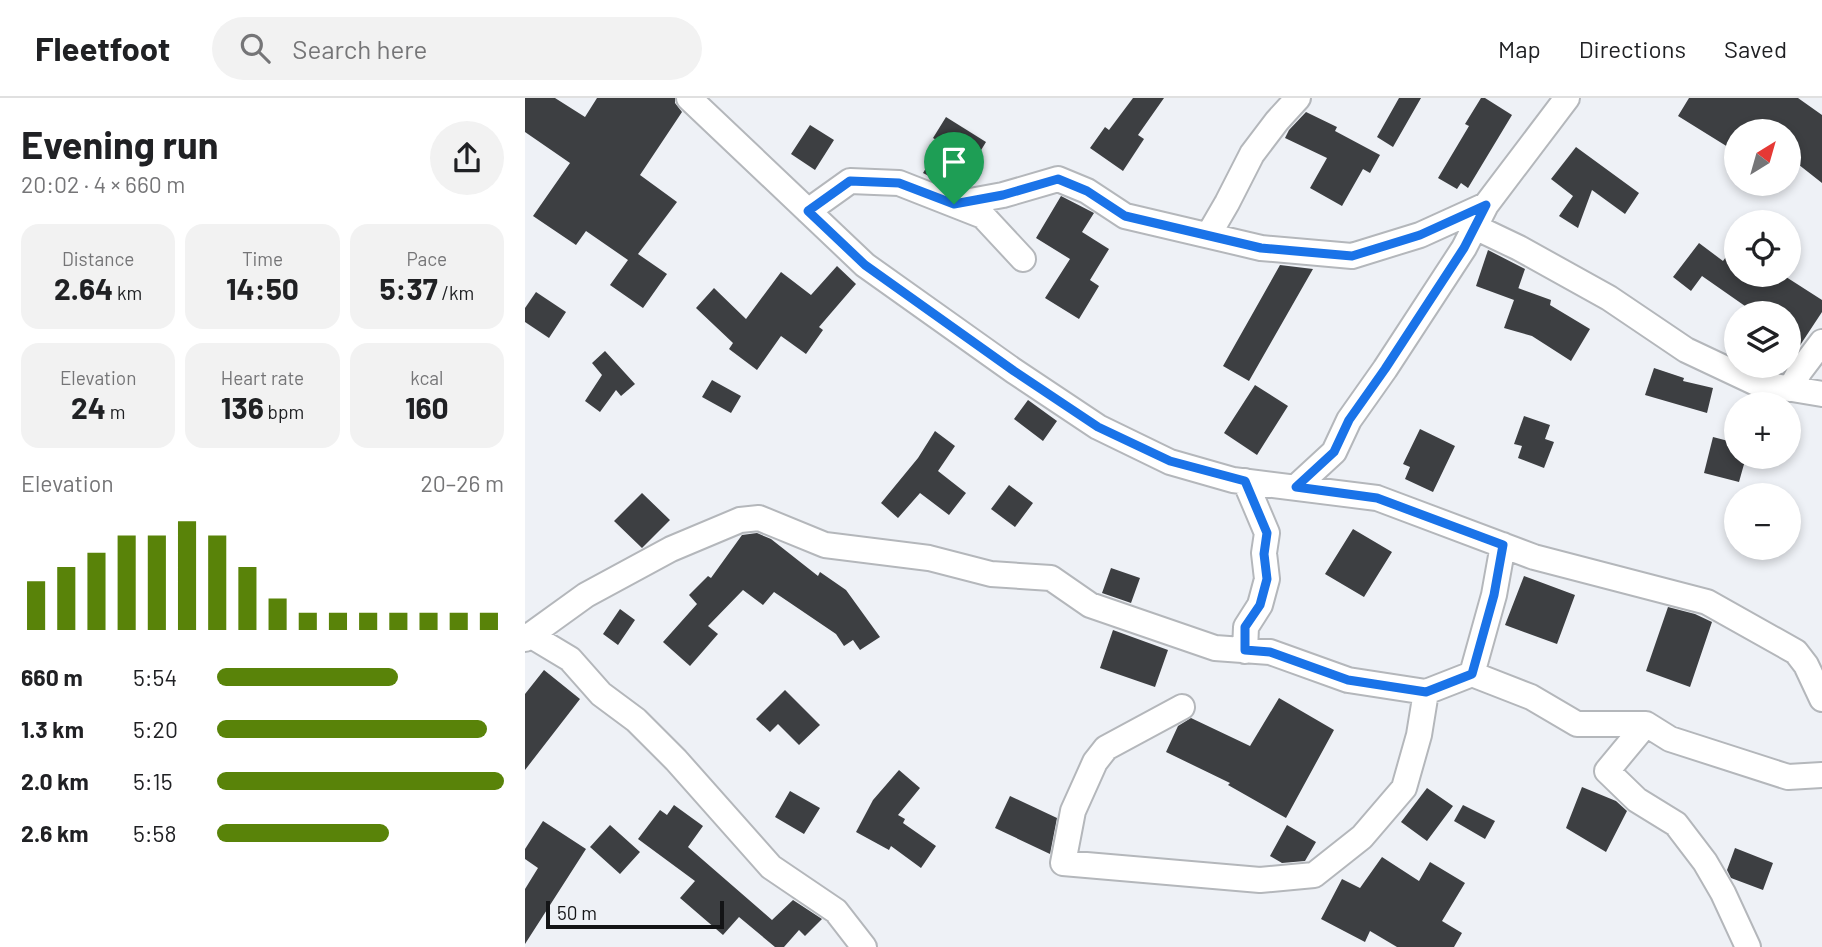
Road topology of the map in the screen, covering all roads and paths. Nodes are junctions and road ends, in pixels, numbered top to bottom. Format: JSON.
{"nodes":[{"id":1,"x":689,"y":98,"type":"edge"},
{"id":2,"x":1298,"y":98,"type":"edge"},
{"id":3,"x":1567,"y":98,"type":"edge"},
{"id":4,"x":954,"y":204,"type":"junction"},
{"id":5,"x":1486,"y":205,"type":"junction"},
{"id":6,"x":808,"y":211,"type":"junction"},
{"id":7,"x":1475,"y":227,"type":"junction"},
{"id":8,"x":1209,"y":234,"type":"junction"},
{"id":9,"x":1023,"y":259,"type":"dead end"},
{"id":10,"x":1822,"y":342,"type":"edge"},
{"id":11,"x":1790,"y":389,"type":"junction"},
{"id":12,"x":1822,"y":394,"type":"edge"},
{"id":13,"x":1245,"y":481,"type":"junction"},
{"id":14,"x":1296,"y":487,"type":"junction"},
{"id":15,"x":1503,"y":545,"type":"junction"},
{"id":16,"x":528,"y":637,"type":"edge"},
{"id":17,"x":1245,"y":650,"type":"junction"},
{"id":18,"x":1472,"y":674,"type":"junction"},
{"id":19,"x":1426,"y":692,"type":"junction"},
{"id":20,"x":1822,"y":699,"type":"edge"},
{"id":21,"x":1182,"y":707,"type":"dead end"},
{"id":22,"x":1646,"y":724,"type":"junction"},
{"id":23,"x":1822,"y":775,"type":"edge"},
{"id":24,"x":864,"y":947,"type":"edge"},
{"id":25,"x":1748,"y":947,"type":"edge"}],
"edges":[{"from":1,"to":6,"type":"street"},
{"from":2,"to":8,"type":"street"},
{"from":3,"to":5,"type":"street"},
{"from":4,"to":6,"type":"street"},
{"from":4,"to":8,"type":"street"},
{"from":4,"to":9,"type":"street"},
{"from":5,"to":7,"type":"street"},
{"from":5,"to":8,"type":"street"},
{"from":6,"to":13,"type":"street"},
{"from":7,"to":11,"type":"street"},
{"from":7,"to":14,"type":"street"},
{"from":10,"to":11,"type":"street"},
{"from":11,"to":12,"type":"street"},
{"from":13,"to":14,"type":"street"},
{"from":13,"to":17,"type":"street"},
{"from":14,"to":15,"type":"street"},
{"from":15,"to":18,"type":"street"},
{"from":15,"to":20,"type":"street"},
{"from":16,"to":17,"type":"street"},
{"from":16,"to":24,"type":"street"},
{"from":17,"to":19,"type":"street"},
{"from":18,"to":19,"type":"street"},
{"from":18,"to":22,"type":"street"},
{"from":19,"to":21,"type":"street"},
{"from":22,"to":23,"type":"street"},
{"from":22,"to":25,"type":"street"}]}
